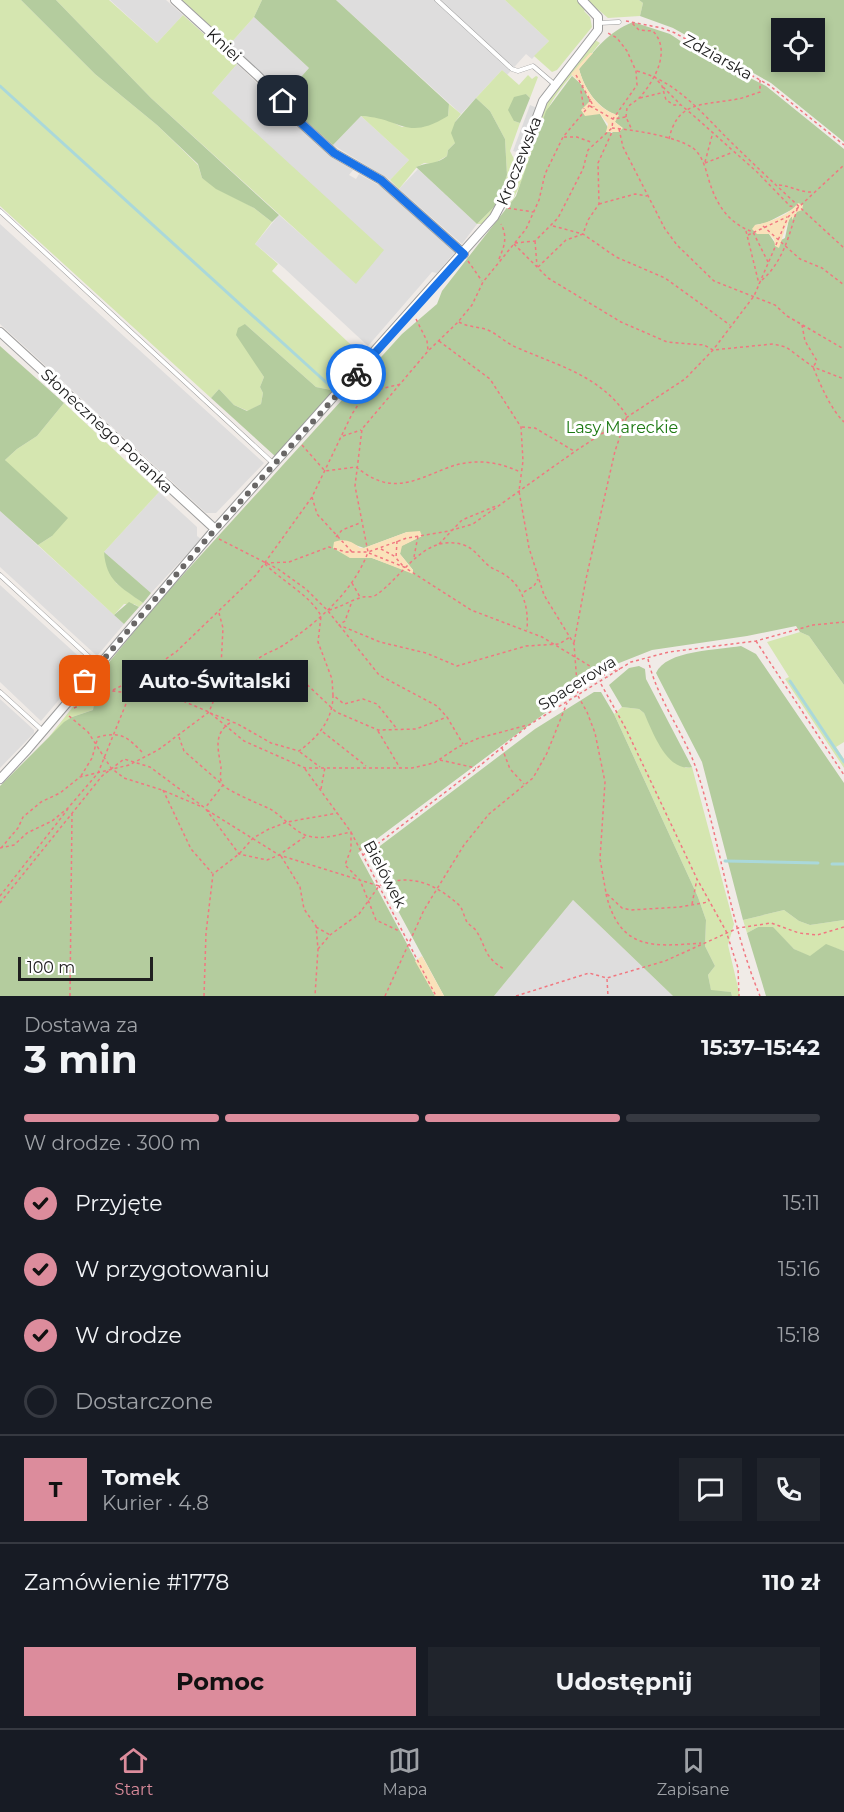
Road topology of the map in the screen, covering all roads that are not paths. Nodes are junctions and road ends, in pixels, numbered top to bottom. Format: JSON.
{"nodes":[{"id":1,"x":175,"y":0,"type":"edge"},
{"id":2,"x":437,"y":0,"type":"edge"},
{"id":3,"x":582,"y":0,"type":"edge"},
{"id":4,"x":599,"y":22,"type":"junction"},
{"id":5,"x":619,"y":22,"type":"road end"},
{"id":6,"x":554,"y":84,"type":"junction"},
{"id":7,"x":0,"y":211,"type":"edge"},
{"id":8,"x":464,"y":254,"type":"junction"},
{"id":9,"x":0,"y":332,"type":"edge"},
{"id":10,"x":275,"y":464,"type":"junction"},
{"id":11,"x":213,"y":532,"type":"junction"},
{"id":12,"x":0,"y":575,"type":"edge"},
{"id":13,"x":98,"y":665,"type":"junction"},
{"id":14,"x":0,"y":692,"type":"edge"},
{"id":15,"x":43,"y":731,"type":"junction"},
{"id":16,"x":0,"y":779,"type":"edge"}],
"edges":[{"from":1,"to":8,"type":"street","name":"Kniei"},
{"from":2,"to":6,"type":"lane"},
{"from":3,"to":4,"type":"street"},
{"from":4,"to":5,"type":"lane"},
{"from":4,"to":6,"type":"street","name":"Kroczewska"},
{"from":6,"to":8,"type":"street","name":"Kroczewska"},
{"from":7,"to":10,"type":"lane"},
{"from":8,"to":10,"type":"street","name":"Kroczewska"},
{"from":9,"to":11,"type":"street","name":"Słonecznego Poranka"},
{"from":10,"to":11,"type":"street","name":"Kroczewska"},
{"from":11,"to":13,"type":"street","name":"Kroczewska"},
{"from":12,"to":13,"type":"lane"},
{"from":13,"to":15,"type":"street","name":"Kroczewska"},
{"from":14,"to":15,"type":"lane"},
{"from":15,"to":16,"type":"street","name":"Kroczewska"}]}
